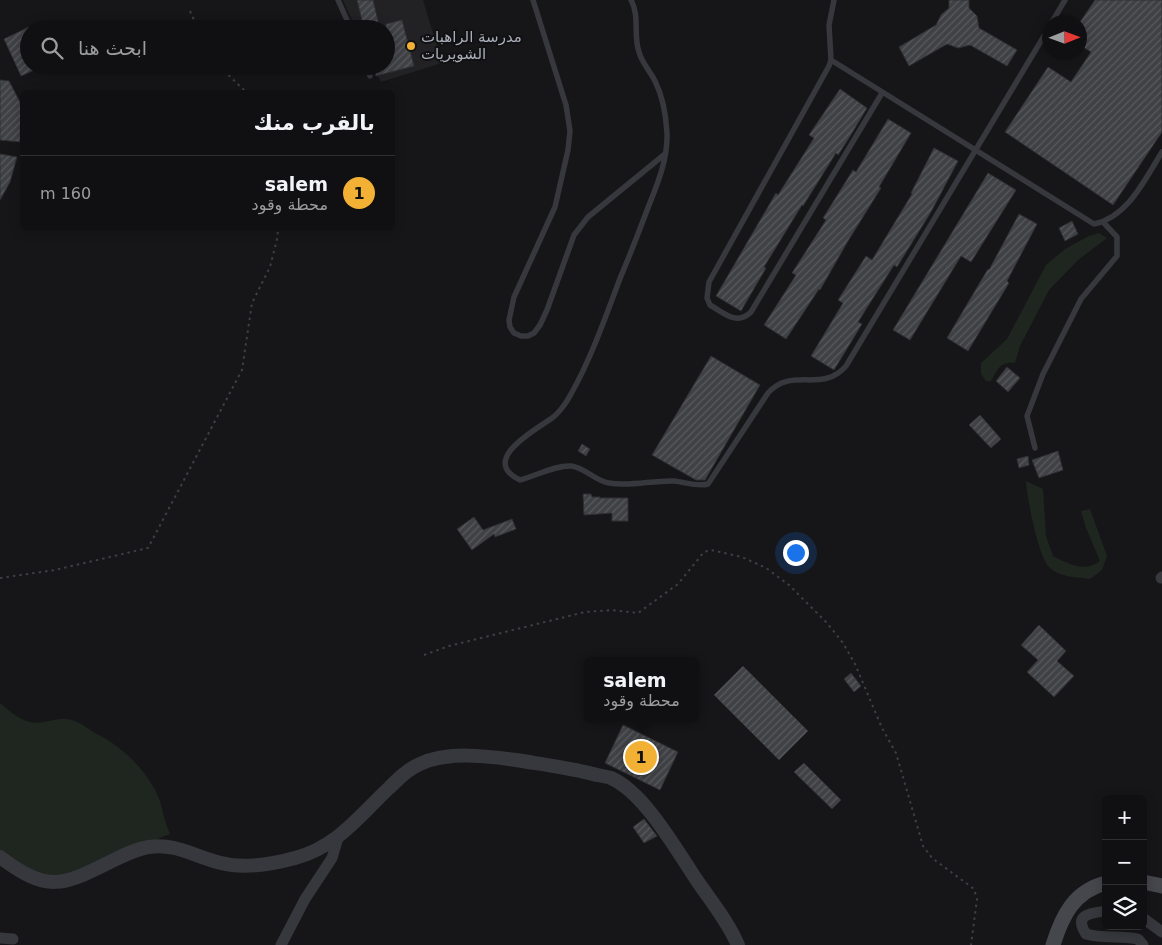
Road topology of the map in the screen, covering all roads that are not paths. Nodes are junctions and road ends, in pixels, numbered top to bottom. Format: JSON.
{"nodes":[{"id":1,"x":338,"y":0,"type":"edge"},
{"id":2,"x":533,"y":0,"type":"edge"},
{"id":3,"x":631,"y":0,"type":"edge"},
{"id":4,"x":834,"y":0,"type":"edge"},
{"id":5,"x":1065,"y":0,"type":"edge"},
{"id":6,"x":1056,"y":15,"type":"edge"},
{"id":7,"x":347,"y":20,"type":"edge"},
{"id":8,"x":1042,"y":39,"type":"edge"},
{"id":9,"x":831,"y":60,"type":"junction"},
{"id":10,"x":882,"y":93,"type":"junction"},
{"id":11,"x":974,"y":151,"type":"junction"},
{"id":12,"x":1162,"y":152,"type":"edge"},
{"id":13,"x":665,"y":154,"type":"junction"},
{"id":14,"x":1104,"y":222,"type":"junction"},
{"id":15,"x":1035,"y":448,"type":"dead end"},
{"id":16,"x":338,"y":838,"type":"junction"},
{"id":17,"x":0,"y":857,"type":"edge"},
{"id":18,"x":1102,"y":884,"type":"edge"},
{"id":19,"x":1147,"y":884,"type":"edge"},
{"id":20,"x":1161,"y":889,"type":"edge"},
{"id":21,"x":1102,"y":911,"type":"edge"},
{"id":22,"x":1147,"y":921,"type":"edge"},
{"id":23,"x":1162,"y":932,"type":"edge"},
{"id":24,"x":0,"y":938,"type":"edge"},
{"id":25,"x":13,"y":939,"type":"dead end"},
{"id":26,"x":281,"y":945,"type":"edge"},
{"id":27,"x":738,"y":945,"type":"edge"},
{"id":28,"x":1053,"y":945,"type":"edge"},
{"id":29,"x":1143,"y":945,"type":"edge"}],
"edges":[{"from":1,"to":7,"type":"lane"},
{"from":2,"to":13,"type":"lane"},
{"from":3,"to":13,"type":"lane"},
{"from":4,"to":9,"type":"lane"},
{"from":5,"to":6,"type":"lane"},
{"from":8,"to":11,"type":"lane"},
{"from":9,"to":10,"type":"lane"},
{"from":9,"to":10,"type":"lane"},
{"from":10,"to":11,"type":"lane"},
{"from":11,"to":13,"type":"lane"},
{"from":11,"to":14,"type":"lane"},
{"from":12,"to":14,"type":"lane"},
{"from":14,"to":15,"type":"lane"},
{"from":16,"to":17,"type":"street"},
{"from":16,"to":26,"type":"street"},
{"from":16,"to":27,"type":"street"},
{"from":18,"to":28,"type":"main road"},
{"from":19,"to":20,"type":"main road"},
{"from":21,"to":29,"type":"street"},
{"from":22,"to":23,"type":"street"},
{"from":24,"to":25,"type":"street"}]}
